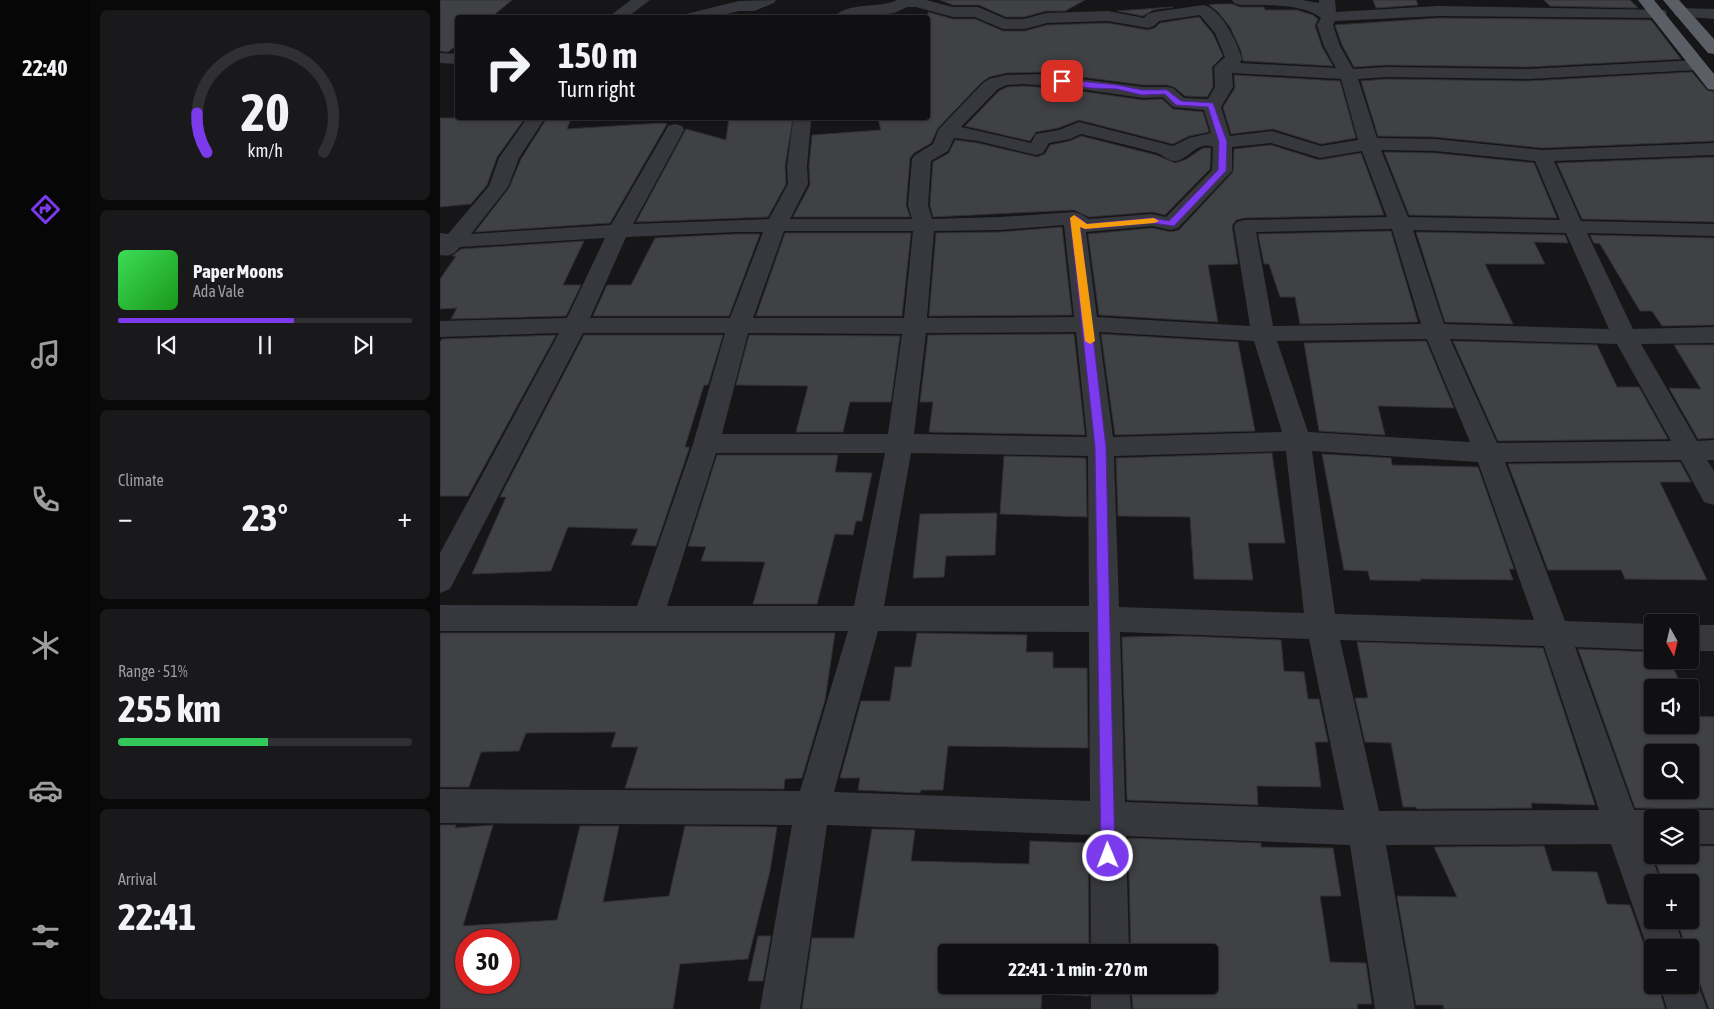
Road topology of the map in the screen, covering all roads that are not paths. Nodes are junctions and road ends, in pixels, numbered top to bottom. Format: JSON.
{"nodes":[{"id":1,"x":642,"y":0,"type":"edge"},
{"id":2,"x":768,"y":0,"type":"edge"},
{"id":3,"x":1215,"y":0,"type":"edge"},
{"id":4,"x":1240,"y":0,"type":"edge"},
{"id":5,"x":1646,"y":0,"type":"edge"},
{"id":6,"x":1670,"y":0,"type":"edge"},
{"id":7,"x":1434,"y":6,"type":"edge"},
{"id":8,"x":1328,"y":9,"type":"edge"},
{"id":9,"x":1659,"y":13,"type":"junction"},
{"id":10,"x":1682,"y":13,"type":"junction"},
{"id":11,"x":1714,"y":14,"type":"edge"},
{"id":12,"x":620,"y":15,"type":"edge"},
{"id":13,"x":701,"y":15,"type":"edge"},
{"id":14,"x":849,"y":15,"type":"edge"},
{"id":15,"x":1213,"y":20,"type":"junction"},
{"id":16,"x":1714,"y":49,"type":"edge"},
{"id":17,"x":1697,"y":65,"type":"junction"},
{"id":18,"x":1223,"y":67,"type":"junction"},
{"id":19,"x":1348,"y":74,"type":"junction"},
{"id":20,"x":1714,"y":85,"type":"edge"},
{"id":21,"x":1211,"y":105,"type":"junction"},
{"id":22,"x":535,"y":120,"type":"edge"},
{"id":23,"x":802,"y":121,"type":"dead end"},
{"id":24,"x":675,"y":130,"type":"dead end"},
{"id":25,"x":946,"y":133,"type":"junction"},
{"id":26,"x":1223,"y":142,"type":"junction"},
{"id":27,"x":1369,"y":144,"type":"junction"},
{"id":28,"x":1714,"y":149,"type":"edge"},
{"id":29,"x":1542,"y":156,"type":"junction"},
{"id":30,"x":1074,"y":218,"type":"junction"},
{"id":31,"x":1400,"y":223,"type":"junction"},
{"id":32,"x":776,"y":225,"type":"junction"},
{"id":33,"x":924,"y":226,"type":"junction"},
{"id":34,"x":1574,"y":228,"type":"junction"},
{"id":35,"x":1714,"y":230,"type":"edge"},
{"id":36,"x":618,"y":232,"type":"junction"},
{"id":37,"x":444,"y":246,"type":"edge"},
{"id":38,"x":739,"y":324,"type":"junction"},
{"id":39,"x":1088,"y":324,"type":"junction"},
{"id":40,"x":574,"y":325,"type":"junction"},
{"id":41,"x":915,"y":326,"type":"junction"},
{"id":42,"x":440,"y":330,"type":"edge"},
{"id":43,"x":1435,"y":331,"type":"junction"},
{"id":44,"x":1263,"y":334,"type":"junction"},
{"id":45,"x":1714,"y":335,"type":"edge"},
{"id":46,"x":1626,"y":337,"type":"junction"},
{"id":47,"x":1298,"y":441,"type":"junction"},
{"id":48,"x":900,"y":442,"type":"junction"},
{"id":49,"x":706,"y":444,"type":"junction"},
{"id":50,"x":1101,"y":447,"type":"junction"},
{"id":51,"x":1702,"y":450,"type":"edge"},
{"id":52,"x":1488,"y":453,"type":"junction"},
{"id":53,"x":1714,"y":495,"type":"edge"},
{"id":54,"x":440,"y":581,"type":"edge"},
{"id":55,"x":440,"y":618,"type":"edge"},
{"id":56,"x":866,"y":618,"type":"junction"},
{"id":57,"x":648,"y":619,"type":"junction"},
{"id":58,"x":1105,"y":619,"type":"junction"},
{"id":59,"x":1321,"y":624,"type":"junction"},
{"id":60,"x":1555,"y":635,"type":"junction"},
{"id":61,"x":1644,"y":637,"type":"edge"},
{"id":62,"x":1699,"y":638,"type":"edge"},
{"id":63,"x":1714,"y":638,"type":"edge"},
{"id":64,"x":440,"y":806,"type":"edge"},
{"id":65,"x":812,"y":808,"type":"junction"},
{"id":66,"x":1107,"y":818,"type":"junction"},
{"id":67,"x":1638,"y":826,"type":"edge"},
{"id":68,"x":1699,"y":827,"type":"edge"},
{"id":69,"x":1714,"y":827,"type":"edge"},
{"id":70,"x":1365,"y":828,"type":"junction"},
{"id":71,"x":1646,"y":874,"type":"edge"},
{"id":72,"x":1110,"y":944,"type":"edge"},
{"id":73,"x":1110,"y":994,"type":"edge"},
{"id":74,"x":1681,"y":994,"type":"edge"},
{"id":75,"x":780,"y":1009,"type":"edge"},
{"id":76,"x":1111,"y":1009,"type":"edge"},
{"id":77,"x":1395,"y":1009,"type":"edge"},
{"id":78,"x":1687,"y":1009,"type":"edge"}],
"edges":[{"from":1,"to":12,"type":"street"},
{"from":2,"to":13,"type":"street"},
{"from":3,"to":15,"type":"street"},
{"from":4,"to":8,"type":"street"},
{"from":5,"to":9,"type":"highway"},
{"from":6,"to":10,"type":"highway"},
{"from":7,"to":8,"type":"street"},
{"from":7,"to":9,"type":"street"},
{"from":8,"to":19,"type":"street"},
{"from":9,"to":17,"type":"highway"},
{"from":10,"to":11,"type":"street"},
{"from":10,"to":16,"type":"highway"},
{"from":14,"to":15,"type":"street"},
{"from":15,"to":18,"type":"street"},
{"from":17,"to":19,"type":"street"},
{"from":17,"to":20,"type":"highway"},
{"from":18,"to":19,"type":"street"},
{"from":18,"to":21,"type":"street"},
{"from":19,"to":27,"type":"street"},
{"from":21,"to":25,"type":"street"},
{"from":21,"to":26,"type":"street"},
{"from":22,"to":37,"type":"street"},
{"from":23,"to":32,"type":"street"},
{"from":24,"to":36,"type":"street"},
{"from":25,"to":26,"type":"street"},
{"from":25,"to":33,"type":"street"},
{"from":26,"to":27,"type":"street"},
{"from":26,"to":30,"type":"street"},
{"from":27,"to":29,"type":"street"},
{"from":27,"to":31,"type":"street"},
{"from":28,"to":29,"type":"street"},
{"from":29,"to":34,"type":"street"},
{"from":30,"to":33,"type":"street"},
{"from":30,"to":39,"type":"street"},
{"from":31,"to":34,"type":"street"},
{"from":31,"to":43,"type":"street"},
{"from":31,"to":44,"type":"street"},
{"from":32,"to":33,"type":"street"},
{"from":32,"to":36,"type":"street"},
{"from":32,"to":38,"type":"street"},
{"from":33,"to":41,"type":"street"},
{"from":34,"to":35,"type":"street"},
{"from":34,"to":46,"type":"street"},
{"from":36,"to":37,"type":"street"},
{"from":36,"to":40,"type":"street"},
{"from":38,"to":40,"type":"street"},
{"from":38,"to":41,"type":"street"},
{"from":38,"to":49,"type":"street"},
{"from":39,"to":41,"type":"street"},
{"from":39,"to":44,"type":"street"},
{"from":39,"to":50,"type":"street"},
{"from":40,"to":42,"type":"street"},
{"from":40,"to":54,"type":"street"},
{"from":41,"to":48,"type":"street"},
{"from":43,"to":44,"type":"street"},
{"from":43,"to":46,"type":"street"},
{"from":43,"to":52,"type":"street"},
{"from":44,"to":47,"type":"street"},
{"from":45,"to":46,"type":"street"},
{"from":46,"to":51,"type":"street"},
{"from":47,"to":50,"type":"street"},
{"from":47,"to":52,"type":"street"},
{"from":47,"to":59,"type":"street"},
{"from":48,"to":49,"type":"street"},
{"from":48,"to":50,"type":"street"},
{"from":48,"to":56,"type":"street"},
{"from":49,"to":57,"type":"street"},
{"from":50,"to":58,"type":"street"},
{"from":51,"to":52,"type":"street"},
{"from":51,"to":53,"type":"street"},
{"from":52,"to":60,"type":"street"},
{"from":55,"to":57,"type":"street"},
{"from":56,"to":57,"type":"street"},
{"from":56,"to":58,"type":"street"},
{"from":56,"to":65,"type":"street"},
{"from":58,"to":59,"type":"street"},
{"from":58,"to":66,"type":"street"},
{"from":59,"to":60,"type":"street"},
{"from":59,"to":70,"type":"street"},
{"from":60,"to":61,"type":"street"},
{"from":60,"to":67,"type":"street"},
{"from":62,"to":63,"type":"street"},
{"from":64,"to":65,"type":"street"},
{"from":65,"to":66,"type":"street"},
{"from":65,"to":75,"type":"street"},
{"from":66,"to":70,"type":"street"},
{"from":66,"to":72,"type":"street"},
{"from":67,"to":70,"type":"street"},
{"from":67,"to":71,"type":"street"},
{"from":68,"to":69,"type":"street"},
{"from":70,"to":77,"type":"street"},
{"from":73,"to":76,"type":"street"},
{"from":74,"to":78,"type":"street"}]}
